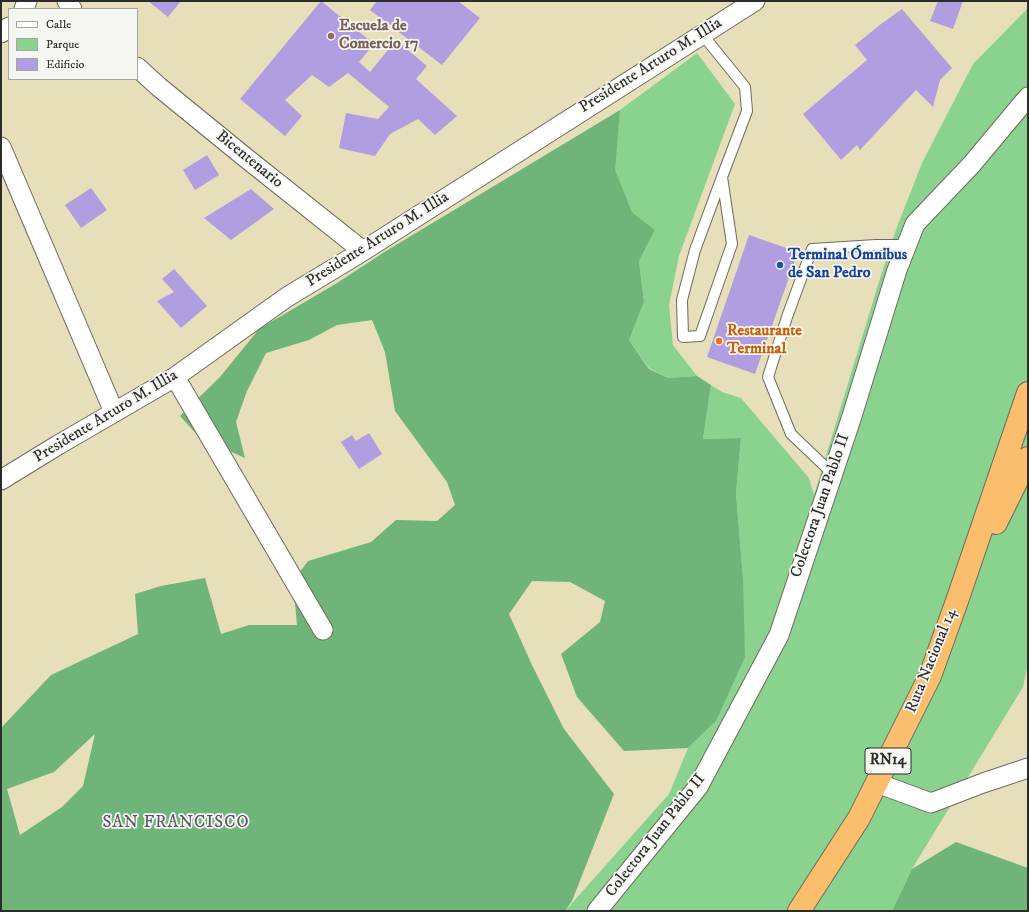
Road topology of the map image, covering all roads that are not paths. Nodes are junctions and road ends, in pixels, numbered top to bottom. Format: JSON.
{"nodes":[{"id":1,"x":755,"y":1,"type":"edge"},
{"id":2,"x":702,"y":34,"type":"junction"},
{"id":3,"x":138,"y":68,"type":"edge"},
{"id":4,"x":1028,"y":97,"type":"edge"},
{"id":5,"x":1,"y":147,"type":"edge"},
{"id":6,"x":722,"y":177,"type":"junction"},
{"id":7,"x":906,"y":245,"type":"junction"},
{"id":8,"x":363,"y":251,"type":"junction"},
{"id":9,"x":175,"y":377,"type":"junction"},
{"id":10,"x":1028,"y":393,"type":"edge"},
{"id":11,"x":114,"y":412,"type":"junction"},
{"id":12,"x":1028,"y":458,"type":"edge"},
{"id":13,"x":832,"y":473,"type":"junction"},
{"id":14,"x":1,"y":480,"type":"edge"},
{"id":15,"x":957,"y":601,"type":"junction"},
{"id":16,"x":323,"y":630,"type":"dead end"},
{"id":17,"x":1028,"y":768,"type":"edge"},
{"id":18,"x":877,"y":783,"type":"junction"},
{"id":19,"x":597,"y":911,"type":"edge"},
{"id":20,"x":799,"y":911,"type":"edge"}],
"edges":[{"from":1,"to":2,"type":"street","name":"Presidente Arturo M. Illia"},
{"from":2,"to":6,"type":"lane"},
{"from":2,"to":8,"type":"street","name":"Presidente Arturo M. Illia"},
{"from":3,"to":8,"type":"street","name":"Bicentenario"},
{"from":4,"to":7,"type":"street","name":"Colectora Juan Pablo II"},
{"from":5,"to":11,"type":"street"},
{"from":6,"to":6,"type":"lane"},
{"from":7,"to":13,"type":"street","name":"Colectora Juan Pablo II"},
{"from":7,"to":13,"type":"lane"},
{"from":8,"to":9,"type":"street","name":"Presidente Arturo M. Illia"},
{"from":9,"to":11,"type":"street","name":"Presidente Arturo M. Illia"},
{"from":9,"to":16,"type":"street"},
{"from":10,"to":15,"type":"highway","name":"Ruta Nacional 14","number":"RN14"},
{"from":11,"to":14,"type":"street","name":"Presidente Arturo M. Illia"},
{"from":12,"to":15,"type":"highway"},
{"from":13,"to":19,"type":"street","name":"Colectora Juan Pablo II"},
{"from":15,"to":18,"type":"highway","name":"Ruta Nacional 14","number":"RN14"},
{"from":17,"to":18,"type":"street"},
{"from":18,"to":20,"type":"highway","name":"Ruta Nacional 14","number":"RN14"}]}
